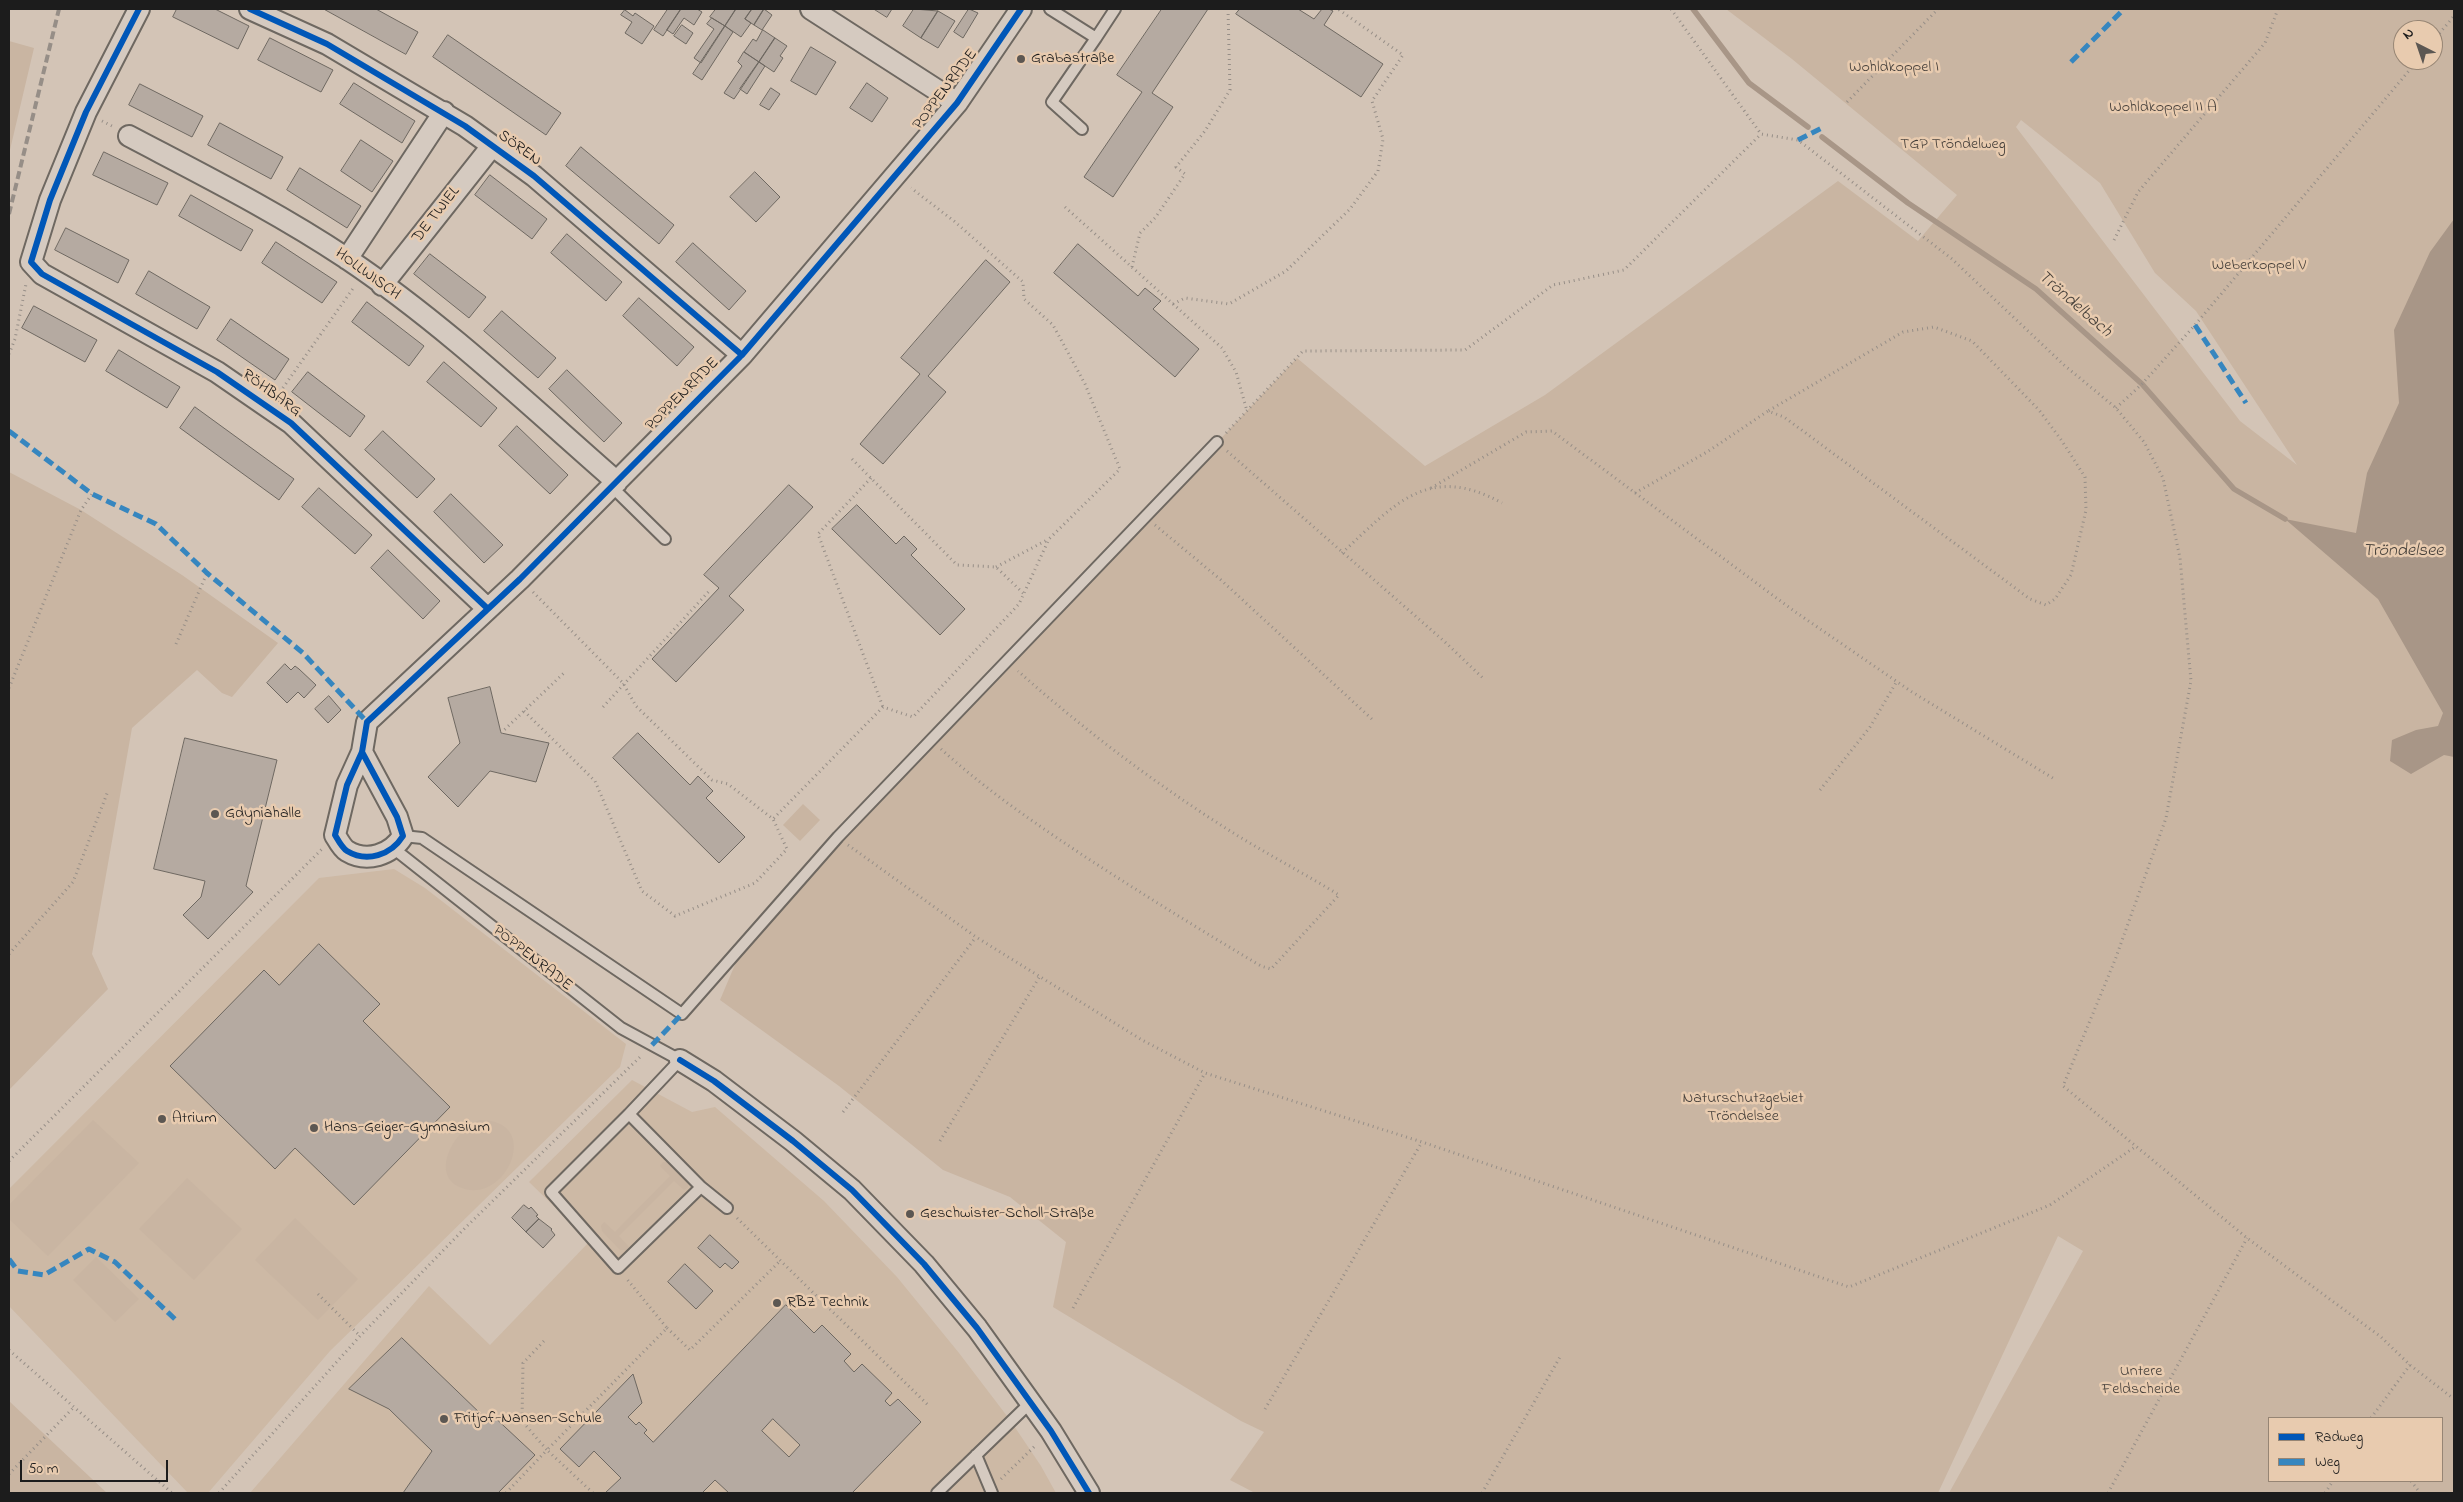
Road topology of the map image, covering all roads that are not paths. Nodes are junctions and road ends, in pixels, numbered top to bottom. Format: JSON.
{"nodes":[{"id":1,"x":140,"y":9,"type":"edge"},
{"id":2,"x":250,"y":9,"type":"edge"},
{"id":3,"x":811,"y":9,"type":"edge"},
{"id":4,"x":1021,"y":9,"type":"edge"},
{"id":5,"x":1050,"y":9,"type":"edge"},
{"id":6,"x":1115,"y":9,"type":"edge"},
{"id":7,"x":1096,"y":38,"type":"junction"},
{"id":8,"x":957,"y":103,"type":"junction"},
{"id":9,"x":444,"y":112,"type":"junction"},
{"id":10,"x":1082,"y":129,"type":"dead end"},
{"id":11,"x":130,"y":136,"type":"road end"},
{"id":12,"x":492,"y":146,"type":"junction"},
{"id":13,"x":347,"y":259,"type":"junction"},
{"id":14,"x":382,"y":285,"type":"junction"},
{"id":15,"x":742,"y":355,"type":"junction"},
{"id":16,"x":1217,"y":442,"type":"road end"},
{"id":17,"x":614,"y":484,"type":"junction"},
{"id":18,"x":665,"y":538,"type":"dead end"},
{"id":19,"x":488,"y":609,"type":"junction"},
{"id":20,"x":362,"y":752,"type":"junction"},
{"id":21,"x":398,"y":842,"type":"junction"},
{"id":22,"x":680,"y":1060,"type":"junction"},
{"id":23,"x":629,"y":1114,"type":"junction"},
{"id":24,"x":701,"y":1187,"type":"junction"},
{"id":25,"x":727,"y":1208,"type":"road end"},
{"id":26,"x":1030,"y":1403,"type":"junction"},
{"id":27,"x":976,"y":1455,"type":"junction"},
{"id":28,"x":991,"y":1492,"type":"edge"},
{"id":29,"x":937,"y":1493,"type":"edge"},
{"id":30,"x":1089,"y":1493,"type":"edge"}],
"edges":[{"from":1,"to":19,"type":"street","name":"RÖHBARG"},
{"from":2,"to":9,"type":"street","name":"SÖREN"},
{"from":3,"to":8,"type":"street"},
{"from":4,"to":8,"type":"street","name":"POPPENRADE"},
{"from":5,"to":7,"type":"lane"},
{"from":6,"to":7,"type":"lane"},
{"from":7,"to":10,"type":"lane"},
{"from":8,"to":15,"type":"street","name":"POPPENRADE"},
{"from":9,"to":12,"type":"street","name":"SÖREN"},
{"from":9,"to":13,"type":"street"},
{"from":11,"to":13,"type":"street","name":"HOLLWISCH"},
{"from":12,"to":14,"type":"street","name":"DE TWIEL"},
{"from":12,"to":15,"type":"street","name":"SÖREN"},
{"from":13,"to":14,"type":"street","name":"HOLLWISCH"},
{"from":14,"to":17,"type":"street","name":"HOLLWISCH"},
{"from":15,"to":17,"type":"street","name":"POPPENRADE"},
{"from":16,"to":21,"type":"lane"},
{"from":17,"to":18,"type":"lane"},
{"from":17,"to":19,"type":"street","name":"POPPENRADE"},
{"from":19,"to":20,"type":"street","name":"POPPENRADE"},
{"from":20,"to":21,"type":"street"},
{"from":20,"to":21,"type":"street","name":"POPPENRADE"},
{"from":21,"to":22,"type":"lane","name":"POPPENRADE"},
{"from":22,"to":23,"type":"lane"},
{"from":22,"to":26,"type":"street"},
{"from":23,"to":24,"type":"lane"},
{"from":23,"to":24,"type":"lane"},
{"from":24,"to":25,"type":"lane"},
{"from":26,"to":27,"type":"lane"},
{"from":26,"to":30,"type":"street"},
{"from":27,"to":28,"type":"lane"},
{"from":27,"to":29,"type":"lane"}]}
